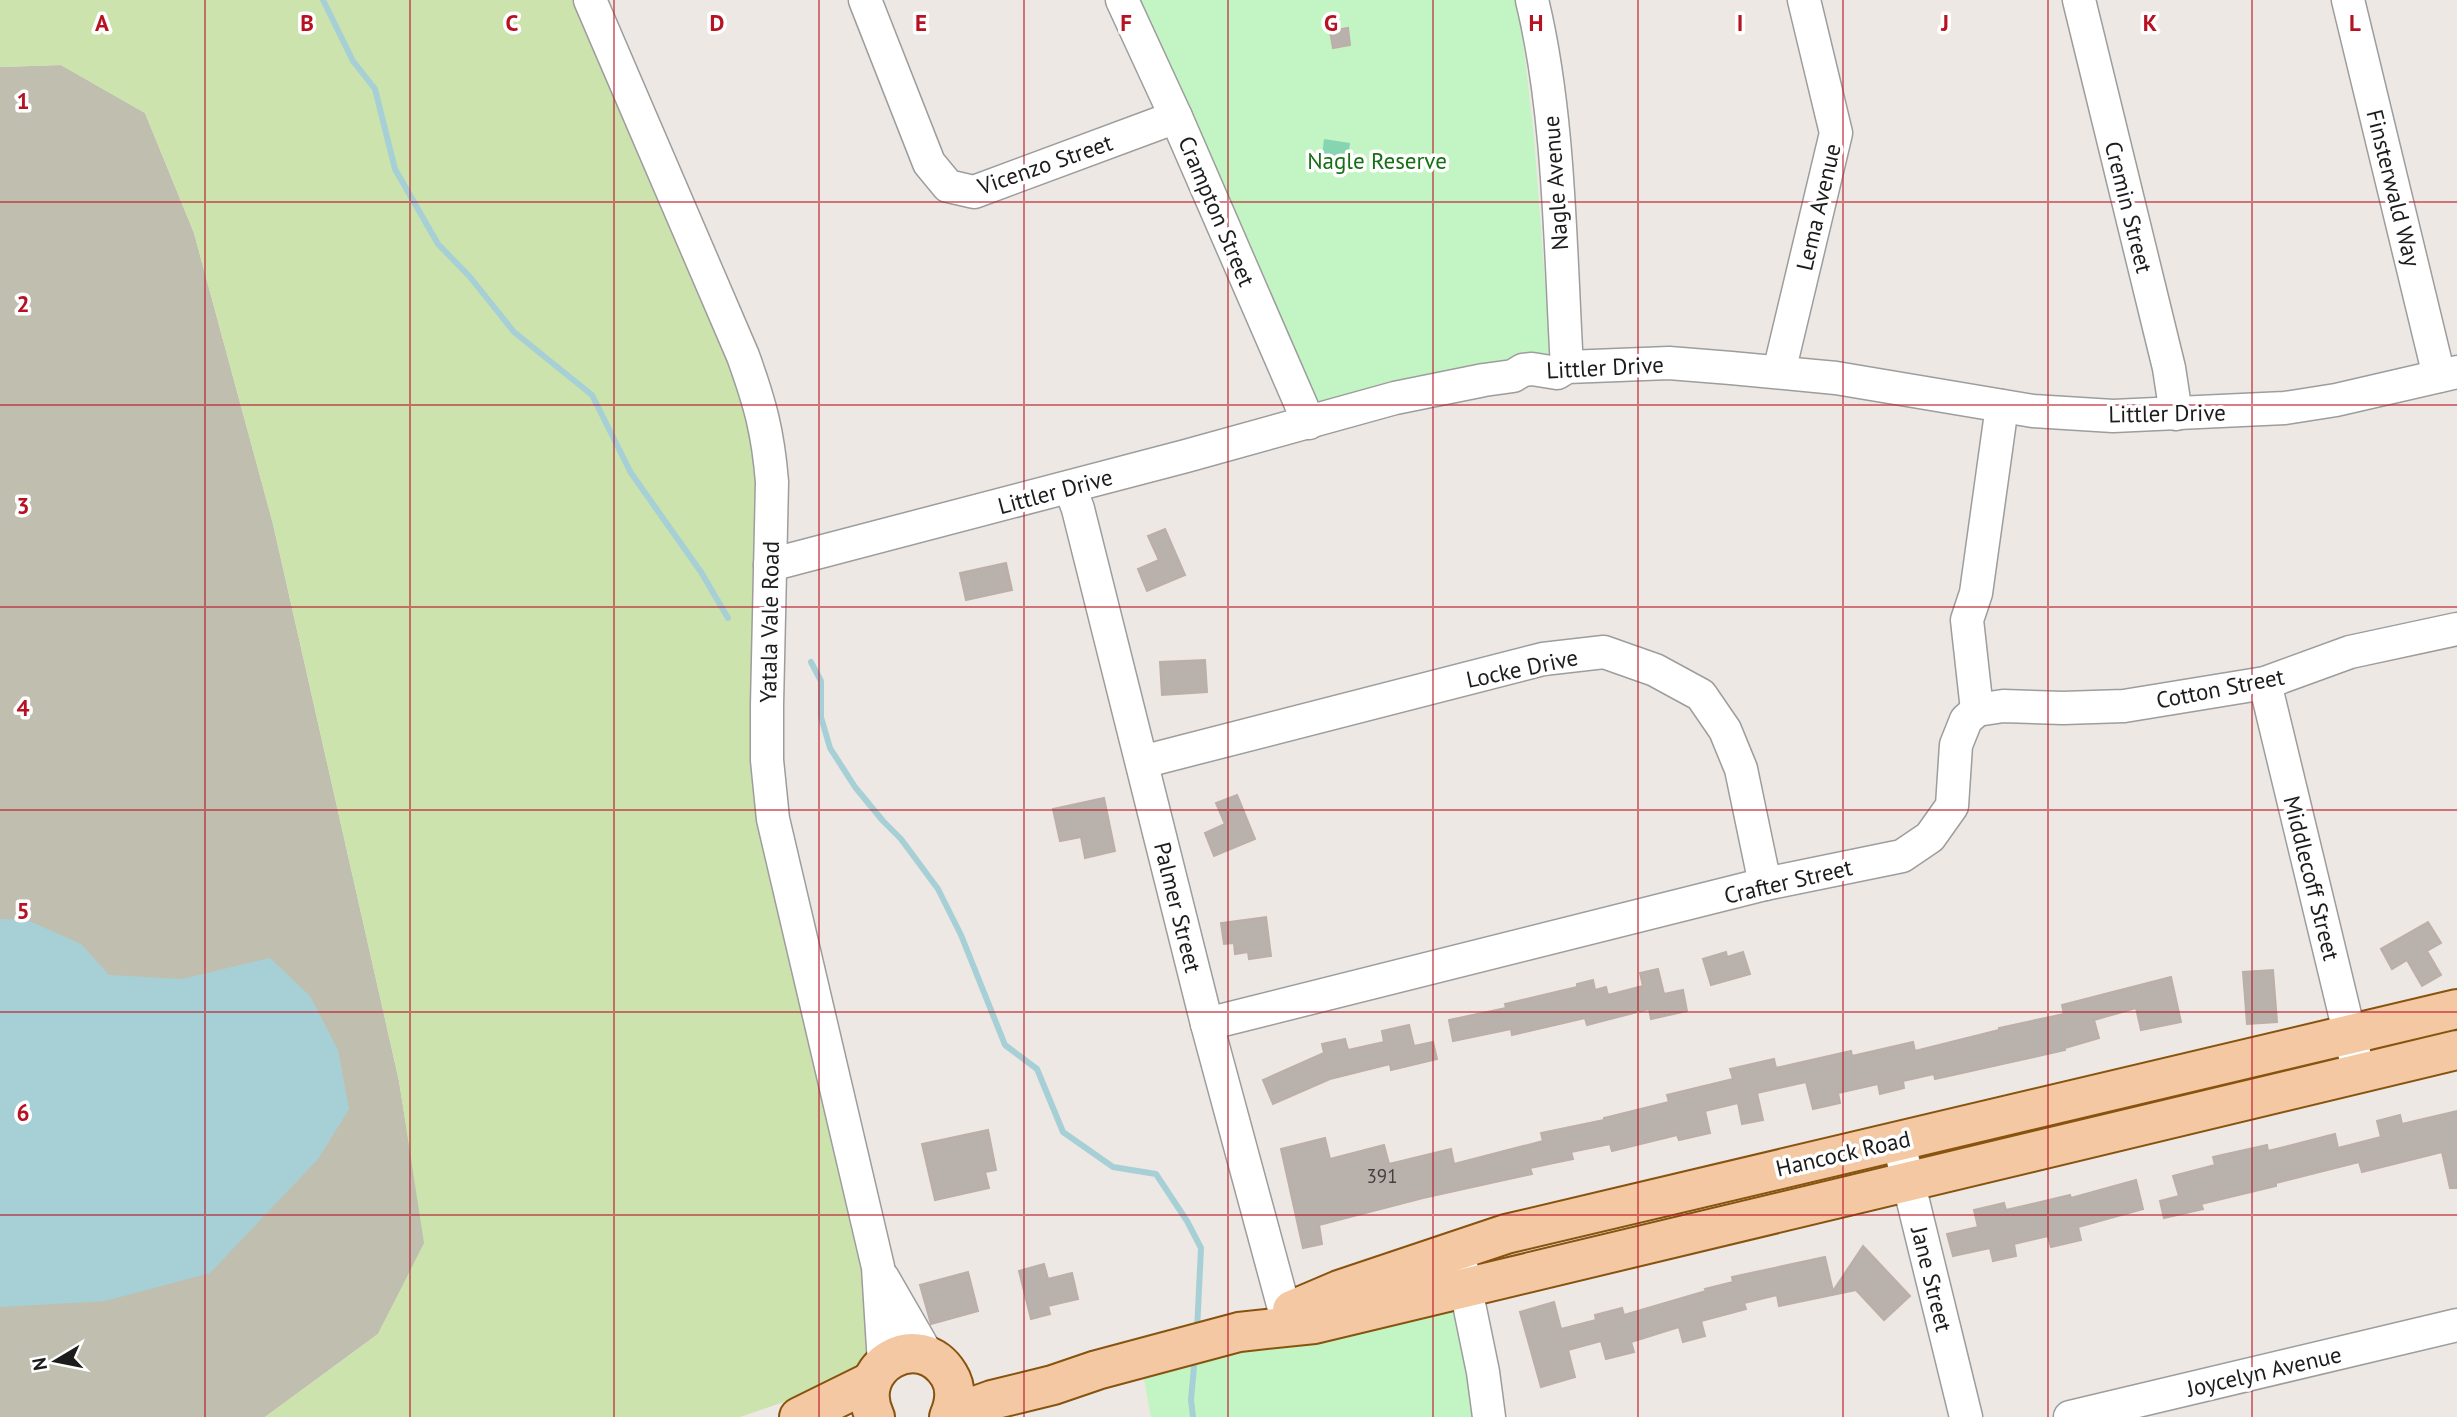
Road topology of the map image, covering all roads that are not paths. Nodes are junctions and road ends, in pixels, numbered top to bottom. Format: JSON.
{"nodes":[{"id":1,"x":590,"y":0,"type":"edge"},
{"id":2,"x":865,"y":0,"type":"edge"},
{"id":3,"x":1122,"y":0,"type":"edge"},
{"id":4,"x":1532,"y":0,"type":"edge"},
{"id":5,"x":1804,"y":0,"type":"edge"},
{"id":6,"x":2079,"y":0,"type":"edge"},
{"id":7,"x":2348,"y":0,"type":"edge"},
{"id":8,"x":1177,"y":117,"type":"junction"},
{"id":9,"x":1567,"y":367,"type":"junction"},
{"id":10,"x":1779,"y":372,"type":"junction"},
{"id":11,"x":2448,"y":374,"type":"edge"},
{"id":12,"x":2002,"y":406,"type":"junction"},
{"id":13,"x":2176,"y":414,"type":"junction"},
{"id":14,"x":1309,"y":423,"type":"junction"},
{"id":15,"x":1070,"y":487,"type":"junction"},
{"id":16,"x":770,"y":565,"type":"junction"},
{"id":17,"x":2457,"y":629,"type":"edge"},
{"id":18,"x":2265,"y":683,"type":"junction"},
{"id":19,"x":1977,"y":710,"type":"junction"},
{"id":20,"x":1142,"y":762,"type":"junction"},
{"id":21,"x":1765,"y":884,"type":"junction"},
{"id":22,"x":2457,"y":1009,"type":"edge"},
{"id":23,"x":1208,"y":1024,"type":"junction"},
{"id":24,"x":2350,"y":1034,"type":"junction"},
{"id":25,"x":2457,"y":1050,"type":"edge"},
{"id":26,"x":2359,"y":1073,"type":"junction"},
{"id":27,"x":1898,"y":1140,"type":"junction"},
{"id":28,"x":1908,"y":1180,"type":"junction"},
{"id":29,"x":1458,"y":1250,"type":"junction"},
{"id":30,"x":878,"y":1268,"type":"junction"},
{"id":31,"x":1466,"y":1286,"type":"junction"},
{"id":32,"x":1287,"y":1320,"type":"junction"},
{"id":33,"x":2457,"y":1325,"type":"edge"},
{"id":34,"x":938,"y":1365,"type":"junction"},
{"id":35,"x":1097,"y":1370,"type":"junction"},
{"id":36,"x":877,"y":1387,"type":"edge"},
{"id":37,"x":950,"y":1416,"type":"edge"},
{"id":38,"x":799,"y":1417,"type":"edge"},
{"id":39,"x":1489,"y":1417,"type":"edge"},
{"id":40,"x":1965,"y":1417,"type":"edge"},
{"id":41,"x":2070,"y":1417,"type":"edge"}],
"edges":[{"from":1,"to":16,"type":"street","name":"Yatala Vale Road"},
{"from":2,"to":8,"type":"street","name":"Vicenzo Street"},
{"from":3,"to":8,"type":"street","name":"Crampton Street"},
{"from":4,"to":9,"type":"street","name":"Nagle Avenue"},
{"from":5,"to":10,"type":"street","name":"Lema Avenue"},
{"from":6,"to":13,"type":"street","name":"Cremin Street"},
{"from":7,"to":11,"type":"street","name":"Finsterwald Way"},
{"from":8,"to":14,"type":"street","name":"Crampton Street"},
{"from":9,"to":10,"type":"street","name":"Littler Drive"},
{"from":9,"to":14,"type":"street","name":"Littler Drive"},
{"from":10,"to":12,"type":"street","name":"Littler Drive"},
{"from":11,"to":13,"type":"street","name":"Littler Drive"},
{"from":12,"to":13,"type":"street","name":"Littler Drive"},
{"from":12,"to":19,"type":"street"},
{"from":14,"to":15,"type":"street","name":"Littler Drive"},
{"from":15,"to":16,"type":"street","name":"Littler Drive"},
{"from":15,"to":20,"type":"street","name":"Palmer Street"},
{"from":16,"to":30,"type":"street","name":"Yatala Vale Road"},
{"from":17,"to":18,"type":"street","name":"Cotton Street"},
{"from":18,"to":19,"type":"street","name":"Cotton Street"},
{"from":18,"to":24,"type":"street","name":"Middlecoff Street"},
{"from":19,"to":21,"type":"street","name":"Crafter Street"},
{"from":20,"to":21,"type":"street","name":"Locke Drive"},
{"from":20,"to":23,"type":"street","name":"Palmer Street"},
{"from":21,"to":23,"type":"street","name":"Crafter Street"},
{"from":22,"to":24,"type":"main road","name":"Hancock Road"},
{"from":23,"to":32,"type":"street","name":"Palmer Street"},
{"from":24,"to":26,"type":"street","name":"Middlecoff Street"},
{"from":24,"to":27,"type":"main road","name":"Hancock Road"},
{"from":25,"to":26,"type":"main road","name":"Hancock Road"},
{"from":26,"to":28,"type":"main road","name":"Hancock Road"},
{"from":27,"to":28,"type":"street","name":"Jane Street"},
{"from":27,"to":29,"type":"main road","name":"Hancock Road"},
{"from":28,"to":31,"type":"main road","name":"Hancock Road"},
{"from":28,"to":40,"type":"street","name":"Jane Street"},
{"from":29,"to":31,"type":"street"},
{"from":29,"to":32,"type":"main road","name":"Hancock Road"},
{"from":30,"to":34,"type":"street","name":"Yatala Vale Road"},
{"from":30,"to":36,"type":"street","name":"Yatala Vale Road"},
{"from":31,"to":32,"type":"main road","name":"Hancock Road"},
{"from":31,"to":39,"type":"street"},
{"from":32,"to":35,"type":"main road","name":"Hancock Road"},
{"from":33,"to":41,"type":"street","name":"Joycelyn Avenue"},
{"from":34,"to":35,"type":"main road","name":"Hancock Road"},
{"from":34,"to":36,"type":"main road","name":"Hancock Road"},
{"from":34,"to":37,"type":"main road"},
{"from":35,"to":37,"type":"main road","name":"Hancock Road"},
{"from":36,"to":38,"type":"main road"}]}
